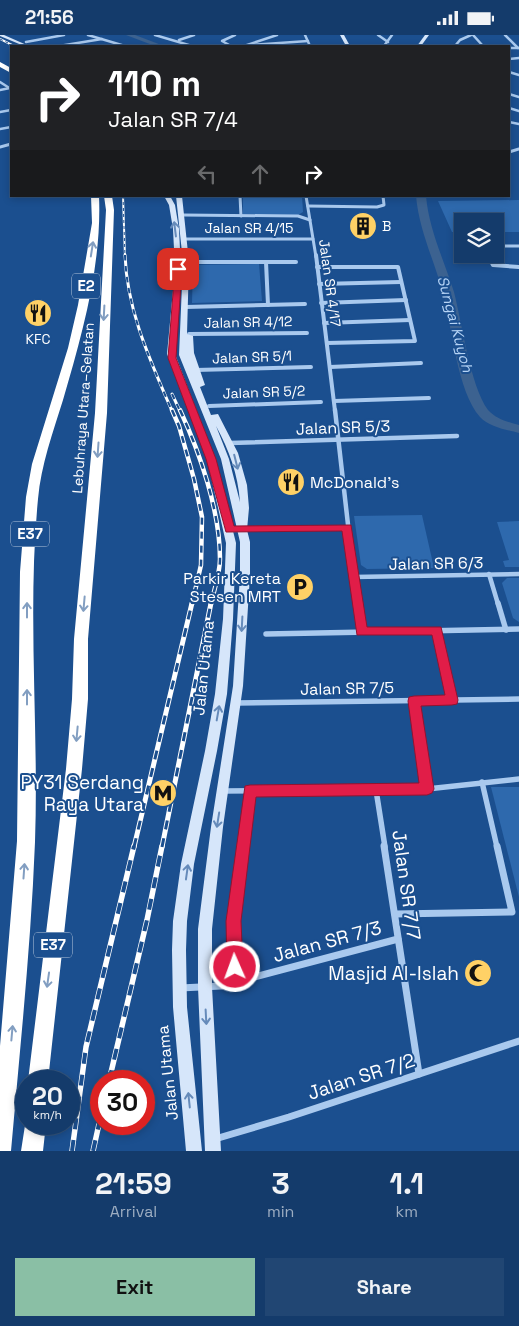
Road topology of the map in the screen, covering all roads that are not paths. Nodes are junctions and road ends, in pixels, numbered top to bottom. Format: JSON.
{"nodes":[{"id":1,"x":0,"y":35,"type":"edge"},
{"id":2,"x":10,"y":35,"type":"edge"},
{"id":3,"x":64,"y":35,"type":"edge"},
{"id":4,"x":88,"y":35,"type":"edge"},
{"id":5,"x":155,"y":35,"type":"edge"},
{"id":6,"x":194,"y":35,"type":"edge"},
{"id":7,"x":235,"y":35,"type":"edge"},
{"id":8,"x":277,"y":35,"type":"edge"},
{"id":9,"x":305,"y":35,"type":"edge"},
{"id":10,"x":378,"y":35,"type":"edge"},
{"id":11,"x":392,"y":35,"type":"edge"},
{"id":12,"x":472,"y":35,"type":"edge"},
{"id":13,"x":505,"y":35,"type":"edge"},
{"id":14,"x":102,"y":39,"type":"junction"},
{"id":15,"x":178,"y":41,"type":"junction"},
{"id":16,"x":308,"y":41,"type":"junction"},
{"id":17,"x":388,"y":42,"type":"junction"},
{"id":18,"x":26,"y":44,"type":"edge"},
{"id":19,"x":65,"y":45,"type":"edge"},
{"id":20,"x":121,"y":45,"type":"edge"},
{"id":21,"x":189,"y":45,"type":"edge"},
{"id":22,"x":228,"y":45,"type":"edge"},
{"id":23,"x":249,"y":45,"type":"edge"},
{"id":24,"x":310,"y":45,"type":"edge"},
{"id":25,"x":383,"y":45,"type":"edge"},
{"id":26,"x":457,"y":45,"type":"edge"},
{"id":27,"x":481,"y":45,"type":"edge"},
{"id":28,"x":519,"y":48,"type":"edge"},
{"id":29,"x":95,"y":197,"type":"edge"},
{"id":30,"x":108,"y":197,"type":"edge"},
{"id":31,"x":168,"y":197,"type":"edge"},
{"id":32,"x":179,"y":197,"type":"edge"},
{"id":33,"x":240,"y":197,"type":"edge"},
{"id":34,"x":306,"y":197,"type":"edge"},
{"id":35,"x":383,"y":197,"type":"edge"},
{"id":36,"x":308,"y":206,"type":"junction"},
{"id":37,"x":309,"y":212,"type":"junction"},
{"id":38,"x":182,"y":215,"type":"junction"},
{"id":39,"x":240,"y":216,"type":"junction"},
{"id":40,"x":298,"y":216,"type":"junction"},
{"id":41,"x":310,"y":221,"type":"junction"},
{"id":42,"x":185,"y":239,"type":"junction"},
{"id":43,"x":313,"y":239,"type":"junction"},
{"id":44,"x":504,"y":246,"type":"edge"},
{"id":45,"x":519,"y":246,"type":"edge"},
{"id":46,"x":186,"y":262,"type":"junction"},
{"id":47,"x":266,"y":262,"type":"junction"},
{"id":48,"x":296,"y":262,"type":"dead end"},
{"id":49,"x":491,"y":263,"type":"edge"},
{"id":50,"x":317,"y":267,"type":"junction"},
{"id":51,"x":519,"y":267,"type":"edge"},
{"id":52,"x":401,"y":283,"type":"junction"},
{"id":53,"x":319,"y":284,"type":"junction"},
{"id":54,"x":406,"y":300,"type":"junction"},
{"id":55,"x":321,"y":303,"type":"junction"},
{"id":56,"x":305,"y":304,"type":"dead end"},
{"id":57,"x":268,"y":305,"type":"junction"},
{"id":58,"x":185,"y":307,"type":"junction"},
{"id":59,"x":185,"y":319,"type":"junction"},
{"id":60,"x":410,"y":320,"type":"junction"},
{"id":61,"x":324,"y":323,"type":"junction"},
{"id":62,"x":307,"y":333,"type":"dead end"},
{"id":63,"x":189,"y":334,"type":"junction"},
{"id":64,"x":327,"y":343,"type":"junction"},
{"id":65,"x":421,"y":363,"type":"dead end"},
{"id":66,"x":311,"y":367,"type":"dead end"},
{"id":67,"x":330,"y":367,"type":"junction"},
{"id":68,"x":195,"y":370,"type":"junction"},
{"id":69,"x":429,"y":398,"type":"dead end"},
{"id":70,"x":334,"y":401,"type":"junction"},
{"id":71,"x":321,"y":402,"type":"dead end"},
{"id":72,"x":209,"y":406,"type":"junction"},
{"id":73,"x":457,"y":436,"type":"dead end"},
{"id":74,"x":339,"y":439,"type":"junction"},
{"id":75,"x":230,"y":443,"type":"junction"},
{"id":76,"x":34,"y":480,"type":"joint"},
{"id":77,"x":92,"y":502,"type":"joint"},
{"id":78,"x":347,"y":528,"type":"junction"},
{"id":79,"x":243,"y":529,"type":"junction"},
{"id":80,"x":229,"y":530,"type":"junction"},
{"id":81,"x":490,"y":574,"type":"junction"},
{"id":82,"x":519,"y":574,"type":"edge"},
{"id":83,"x":354,"y":577,"type":"junction"},
{"id":84,"x":506,"y":629,"type":"junction"},
{"id":85,"x":519,"y":629,"type":"edge"},
{"id":86,"x":437,"y":631,"type":"junction"},
{"id":87,"x":362,"y":632,"type":"junction"},
{"id":88,"x":266,"y":634,"type":"dead end"},
{"id":89,"x":519,"y":699,"type":"edge"},
{"id":90,"x":452,"y":700,"type":"junction"},
{"id":91,"x":414,"y":701,"type":"junction"},
{"id":92,"x":236,"y":703,"type":"junction"},
{"id":93,"x":519,"y":779,"type":"edge"},
{"id":94,"x":482,"y":782,"type":"junction"},
{"id":95,"x":427,"y":789,"type":"junction"},
{"id":96,"x":376,"y":790,"type":"junction"},
{"id":97,"x":222,"y":791,"type":"junction"},
{"id":98,"x":250,"y":791,"type":"junction"},
{"id":99,"x":395,"y":914,"type":"junction"},
{"id":100,"x":398,"y":939,"type":"junction"},
{"id":101,"x":236,"y":982,"type":"junction"},
{"id":102,"x":205,"y":987,"type":"junction"},
{"id":103,"x":179,"y":989,"type":"junction"},
{"id":104,"x":519,"y":1041,"type":"edge"},
{"id":105,"x":9,"y":1067,"type":"junction"},
{"id":106,"x":39,"y":1070,"type":"edge"},
{"id":107,"x":419,"y":1074,"type":"junction"},
{"id":108,"x":0,"y":1089,"type":"edge"},
{"id":109,"x":34,"y":1135,"type":"edge"},
{"id":110,"x":213,"y":1145,"type":"edge"},
{"id":111,"x":192,"y":1150,"type":"edge"},
{"id":112,"x":0,"y":1151,"type":"edge"},
{"id":113,"x":32,"y":1151,"type":"edge"}],
"edges":[{"from":1,"to":18,"type":"street"},
{"from":2,"to":18,"type":"street"},
{"from":3,"to":18,"type":"street"},
{"from":4,"to":14,"type":"street"},
{"from":5,"to":15,"type":"street"},
{"from":6,"to":15,"type":"street"},
{"from":7,"to":22,"type":"street"},
{"from":8,"to":23,"type":"street"},
{"from":9,"to":16,"type":"street"},
{"from":10,"to":17,"type":"street"},
{"from":11,"to":17,"type":"street"},
{"from":12,"to":26,"type":"street"},
{"from":12,"to":27,"type":"street"},
{"from":13,"to":28,"type":"street"},
{"from":14,"to":19,"type":"street"},
{"from":14,"to":20,"type":"street"},
{"from":15,"to":21,"type":"street"},
{"from":16,"to":23,"type":"street"},
{"from":16,"to":24,"type":"street"},
{"from":17,"to":25,"type":"street"},
{"from":76,"to":29,"type":"highway","name":"Lebuhraya Utara–Selatan","number":"E2","one_way":true},
{"from":30,"to":77,"type":"highway","name":"Lebuhraya Utara–Selatan","number":"E2","one_way":true},
{"from":80,"to":31,"type":"street","name":"Jalan Utama","one_way":true},
{"from":32,"to":38,"type":"street"},
{"from":33,"to":39,"type":"street"},
{"from":34,"to":36,"type":"street","name":"Jalan SR 4/17"},
{"from":35,"to":36,"type":"street"},
{"from":36,"to":37,"type":"street","name":"Jalan SR 4/17"},
{"from":37,"to":40,"type":"street"},
{"from":37,"to":41,"type":"street","name":"Jalan SR 4/17"},
{"from":38,"to":39,"type":"street"},
{"from":38,"to":42,"type":"street"},
{"from":39,"to":40,"type":"street"},
{"from":40,"to":41,"type":"street"},
{"from":41,"to":43,"type":"street","name":"Jalan SR 4/17"},
{"from":42,"to":43,"type":"street","name":"Jalan SR 4/15"},
{"from":42,"to":46,"type":"street"},
{"from":43,"to":50,"type":"street","name":"Jalan SR 4/17"},
{"from":44,"to":45,"type":"street"},
{"from":46,"to":47,"type":"street"},
{"from":46,"to":58,"type":"street"},
{"from":47,"to":48,"type":"street"},
{"from":47,"to":57,"type":"street"},
{"from":49,"to":51,"type":"street"},
{"from":50,"to":52,"type":"street"},
{"from":50,"to":53,"type":"street","name":"Jalan SR 4/17"},
{"from":52,"to":53,"type":"street"},
{"from":52,"to":54,"type":"street"},
{"from":53,"to":55,"type":"street","name":"Jalan SR 4/17"},
{"from":54,"to":55,"type":"street"},
{"from":54,"to":60,"type":"street"},
{"from":55,"to":61,"type":"street","name":"Jalan SR 4/17"},
{"from":56,"to":57,"type":"street"},
{"from":57,"to":58,"type":"street"},
{"from":58,"to":59,"type":"street"},
{"from":59,"to":63,"type":"street"},
{"from":59,"to":79,"type":"street"},
{"from":60,"to":61,"type":"street"},
{"from":60,"to":64,"type":"street"},
{"from":61,"to":64,"type":"street","name":"Jalan SR 4/17"},
{"from":62,"to":63,"type":"street","name":"Jalan SR 4/12"},
{"from":63,"to":68,"type":"street"},
{"from":64,"to":67,"type":"street","name":"Jalan SR 4/17"},
{"from":65,"to":67,"type":"street"},
{"from":66,"to":68,"type":"street","name":"Jalan SR 5/1"},
{"from":67,"to":70,"type":"street","name":"Jalan SR 4/17"},
{"from":68,"to":72,"type":"street"},
{"from":69,"to":70,"type":"street"},
{"from":70,"to":74,"type":"street","name":"Jalan SR 4/17"},
{"from":71,"to":72,"type":"street","name":"Jalan SR 5/2"},
{"from":72,"to":75,"type":"street"},
{"from":73,"to":74,"type":"street","name":"Jalan SR 5/3"},
{"from":74,"to":75,"type":"street","name":"Jalan SR 5/3"},
{"from":74,"to":78,"type":"street","name":"Jalan SR 4/17"},
{"from":75,"to":79,"type":"street","one_way":true},
{"from":105,"to":76,"type":"highway","number":"E37","one_way":true},
{"from":77,"to":106,"type":"highway","number":"E37","one_way":true},
{"from":78,"to":79,"type":"street"},
{"from":78,"to":83,"type":"street","name":"Jalan SR 4/17"},
{"from":79,"to":80,"type":"street"},
{"from":79,"to":92,"type":"street","one_way":true},
{"from":103,"to":80,"type":"street","name":"Jalan Utama","one_way":true},
{"from":81,"to":82,"type":"street","name":"Jalan SR 6/3"},
{"from":81,"to":83,"type":"street","name":"Jalan SR 6/3"},
{"from":81,"to":84,"type":"street"},
{"from":83,"to":87,"type":"street","name":"Jalan SR 4/17"},
{"from":84,"to":85,"type":"street"},
{"from":84,"to":86,"type":"street"},
{"from":86,"to":87,"type":"street"},
{"from":86,"to":90,"type":"street"},
{"from":87,"to":88,"type":"street"},
{"from":89,"to":90,"type":"street","name":"Jalan SR 7/5"},
{"from":90,"to":91,"type":"street","name":"Jalan SR 7/5"},
{"from":91,"to":92,"type":"street","name":"Jalan SR 7/5"},
{"from":91,"to":95,"type":"street"},
{"from":92,"to":97,"type":"street"},
{"from":93,"to":94,"type":"street"},
{"from":94,"to":95,"type":"street"},
{"from":94,"to":99,"type":"street"},
{"from":95,"to":96,"type":"street"},
{"from":96,"to":98,"type":"street"},
{"from":96,"to":99,"type":"street","name":"Jalan SR 7/7"},
{"from":97,"to":98,"type":"street"},
{"from":97,"to":102,"type":"street","one_way":true},
{"from":98,"to":101,"type":"street"},
{"from":99,"to":100,"type":"street","name":"Jalan SR 7/7"},
{"from":100,"to":101,"type":"street","name":"Jalan SR 7/3"},
{"from":100,"to":107,"type":"street","name":"Jalan SR 7/7"},
{"from":101,"to":102,"type":"street","name":"Jalan SR 7/3"},
{"from":102,"to":103,"type":"street","name":"Jalan SR 7/3"},
{"from":102,"to":110,"type":"street","one_way":true},
{"from":111,"to":103,"type":"street","name":"Jalan Utama","one_way":true},
{"from":104,"to":107,"type":"street","name":"Jalan SR 7/2"},
{"from":105,"to":108,"type":"highway"},
{"from":105,"to":112,"type":"highway","number":"E37"},
{"from":107,"to":110,"type":"street","name":"Jalan SR 7/2"},
{"from":109,"to":113,"type":"highway"}]}
